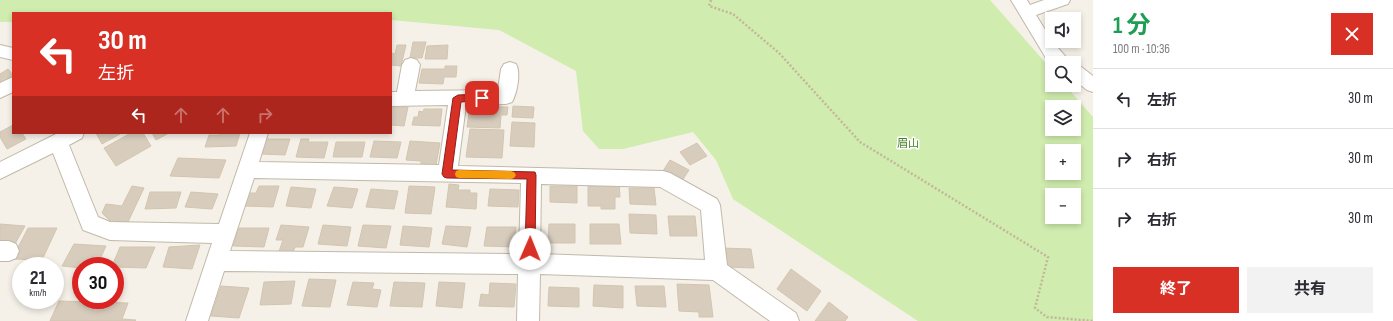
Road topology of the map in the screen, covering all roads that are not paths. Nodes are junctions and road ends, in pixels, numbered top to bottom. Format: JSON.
{"nodes":[{"id":1,"x":1062,"y":0,"type":"edge"},
{"id":2,"x":1022,"y":6,"type":"edge"},
{"id":3,"x":0,"y":51,"type":"edge"},
{"id":4,"x":12,"y":54,"type":"edge"},
{"id":5,"x":1054,"y":56,"type":"edge"},
{"id":6,"x":411,"y":65,"type":"dead end"},
{"id":7,"x":510,"y":69,"type":"dead end"},
{"id":8,"x":1081,"y":77,"type":"edge"},
{"id":9,"x":12,"y":85,"type":"edge"},
{"id":10,"x":1093,"y":85,"type":"edge"},
{"id":11,"x":0,"y":92,"type":"edge"},
{"id":12,"x":458,"y":98,"type":"junction"},
{"id":13,"x":398,"y":99,"type":"edge"},
{"id":14,"x":73,"y":134,"type":"edge"},
{"id":15,"x":259,"y":134,"type":"edge"},
{"id":16,"x":58,"y":142,"type":"junction"},
{"id":17,"x":247,"y":170,"type":"junction"},
{"id":18,"x":0,"y":171,"type":"edge"},
{"id":19,"x":447,"y":174,"type":"junction"},
{"id":20,"x":531,"y":175,"type":"junction"},
{"id":21,"x":226,"y":234,"type":"junction"},
{"id":22,"x":217,"y":261,"type":"junction"},
{"id":23,"x":529,"y":264,"type":"junction"},
{"id":24,"x":717,"y":270,"type":"junction"},
{"id":25,"x":197,"y":321,"type":"edge"},
{"id":26,"x":528,"y":321,"type":"edge"},
{"id":27,"x":788,"y":321,"type":"edge"}],
"edges":[{"from":1,"to":2,"type":"street"},
{"from":2,"to":5,"type":"street"},
{"from":3,"to":4,"type":"street"},
{"from":6,"to":13,"type":"street"},
{"from":7,"to":12,"type":"street"},
{"from":8,"to":10,"type":"street"},
{"from":9,"to":11,"type":"street"},
{"from":12,"to":13,"type":"street"},
{"from":12,"to":19,"type":"street"},
{"from":14,"to":16,"type":"street"},
{"from":15,"to":17,"type":"street"},
{"from":16,"to":18,"type":"street"},
{"from":16,"to":21,"type":"street"},
{"from":17,"to":19,"type":"street"},
{"from":17,"to":21,"type":"street"},
{"from":19,"to":20,"type":"street"},
{"from":20,"to":23,"type":"street"},
{"from":20,"to":24,"type":"street"},
{"from":21,"to":22,"type":"street"},
{"from":22,"to":23,"type":"street"},
{"from":22,"to":25,"type":"street"},
{"from":23,"to":24,"type":"street"},
{"from":23,"to":26,"type":"street"},
{"from":24,"to":27,"type":"street"}]}
